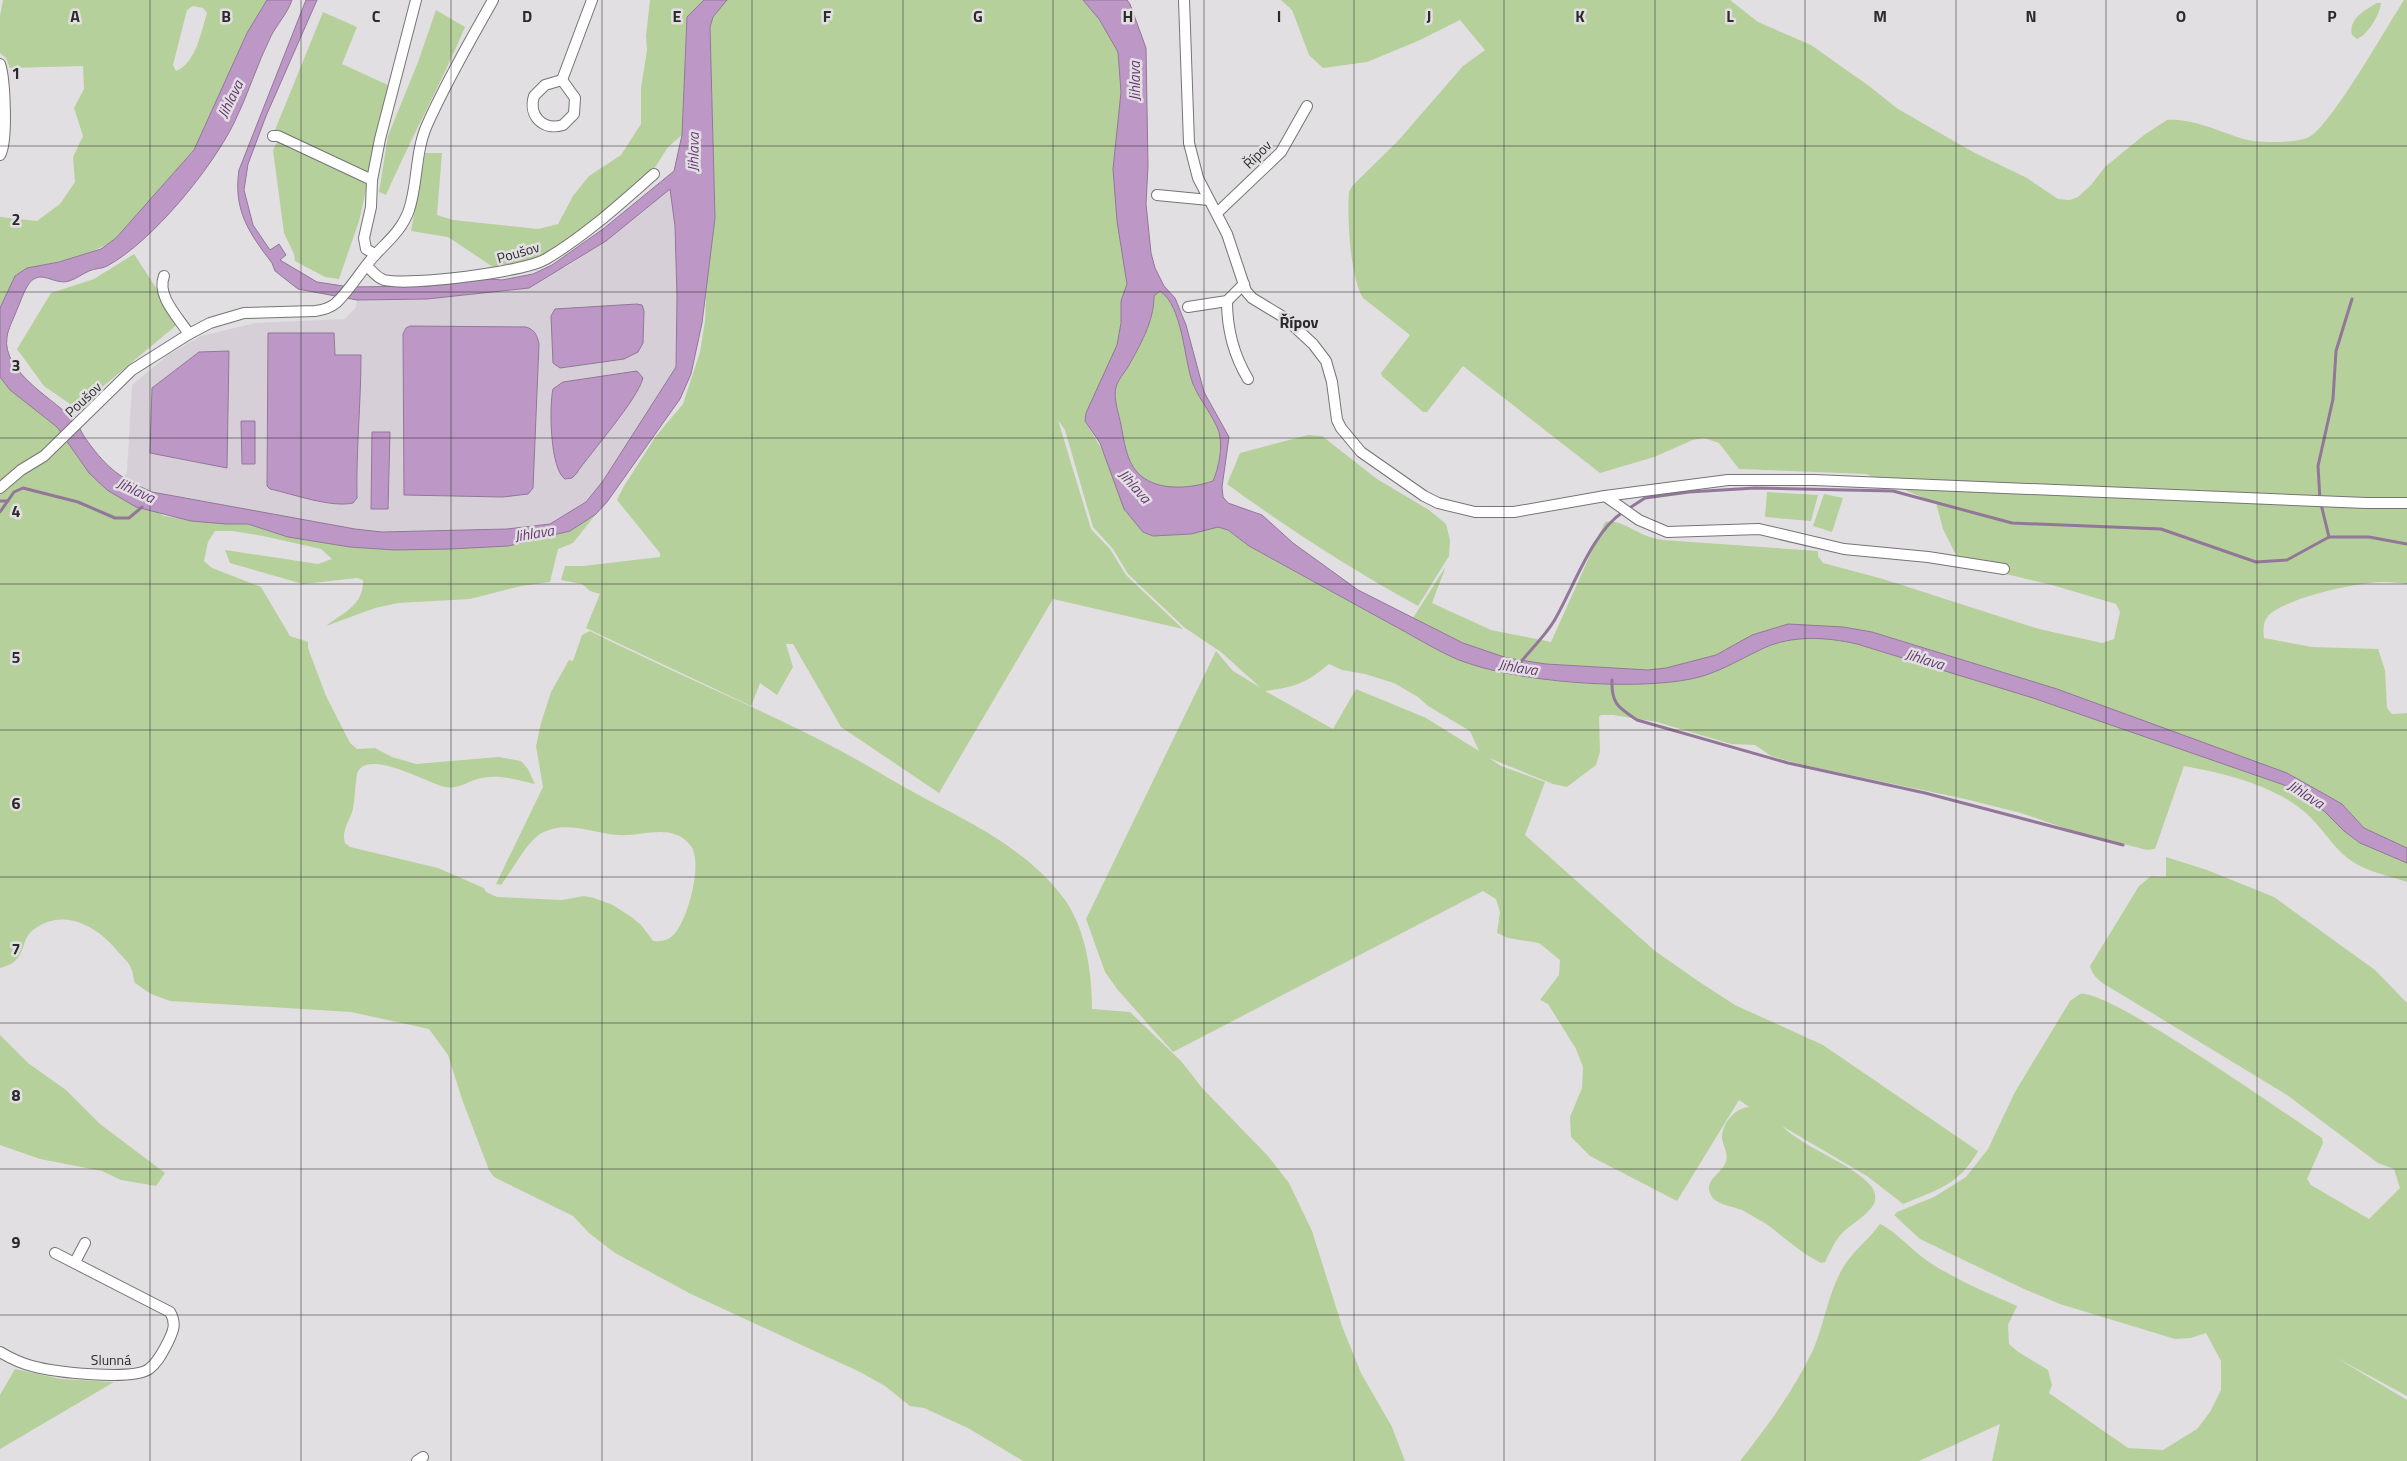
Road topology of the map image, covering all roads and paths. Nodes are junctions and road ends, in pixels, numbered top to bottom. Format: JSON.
{"nodes":[{"id":1,"x":416,"y":0,"type":"edge"},
{"id":2,"x":493,"y":0,"type":"edge"},
{"id":3,"x":592,"y":0,"type":"edge"},
{"id":4,"x":1184,"y":0,"type":"edge"},
{"id":5,"x":0,"y":64,"type":"edge"},
{"id":6,"x":562,"y":80,"type":"junction"},
{"id":7,"x":1307,"y":106,"type":"dead end"},
{"id":8,"x":273,"y":136,"type":"dead end"},
{"id":9,"x":0,"y":155,"type":"edge"},
{"id":10,"x":654,"y":174,"type":"dead end"},
{"id":11,"x":372,"y":180,"type":"junction"},
{"id":12,"x":1157,"y":195,"type":"dead end"},
{"id":13,"x":1209,"y":200,"type":"junction"},
{"id":14,"x":1217,"y":213,"type":"junction"},
{"id":15,"x":376,"y":254,"type":"junction"},
{"id":16,"x":367,"y":266,"type":"junction"},
{"id":17,"x":164,"y":276,"type":"dead end"},
{"id":18,"x":1244,"y":284,"type":"junction"},
{"id":19,"x":1227,"y":301,"type":"junction"},
{"id":20,"x":1188,"y":307,"type":"dead end"},
{"id":21,"x":189,"y":334,"type":"junction"},
{"id":22,"x":1248,"y":379,"type":"dead end"},
{"id":23,"x":0,"y":488,"type":"edge"},
{"id":24,"x":1605,"y":496,"type":"junction"},
{"id":25,"x":2407,"y":503,"type":"edge"},
{"id":26,"x":2004,"y":569,"type":"dead end"},
{"id":27,"x":85,"y":1243,"type":"dead end"},
{"id":28,"x":55,"y":1253,"type":"dead end"},
{"id":29,"x":74,"y":1262,"type":"junction"},
{"id":30,"x":0,"y":1352,"type":"edge"}],
"edges":[{"from":1,"to":11,"type":"street"},
{"from":2,"to":15,"type":"street","name":"Poušov"},
{"from":3,"to":6,"type":"street"},
{"from":4,"to":13,"type":"street"},
{"from":5,"to":9,"type":"street"},
{"from":6,"to":6,"type":"street"},
{"from":7,"to":14,"type":"street","name":"Řípov"},
{"from":8,"to":11,"type":"street"},
{"from":10,"to":16,"type":"street","name":"Poušov"},
{"from":11,"to":15,"type":"street"},
{"from":12,"to":13,"type":"street"},
{"from":13,"to":14,"type":"street"},
{"from":14,"to":18,"type":"street"},
{"from":15,"to":16,"type":"street","name":"Poušov"},
{"from":16,"to":21,"type":"street","name":"Poušov"},
{"from":17,"to":21,"type":"street"},
{"from":18,"to":19,"type":"street"},
{"from":18,"to":24,"type":"street"},
{"from":19,"to":20,"type":"street"},
{"from":19,"to":22,"type":"street"},
{"from":21,"to":23,"type":"street","name":"Poušov"},
{"from":24,"to":25,"type":"street"},
{"from":24,"to":26,"type":"street"},
{"from":27,"to":29,"type":"street"},
{"from":28,"to":29,"type":"street","name":"Slunná"},
{"from":29,"to":30,"type":"street","name":"Slunná"}]}
